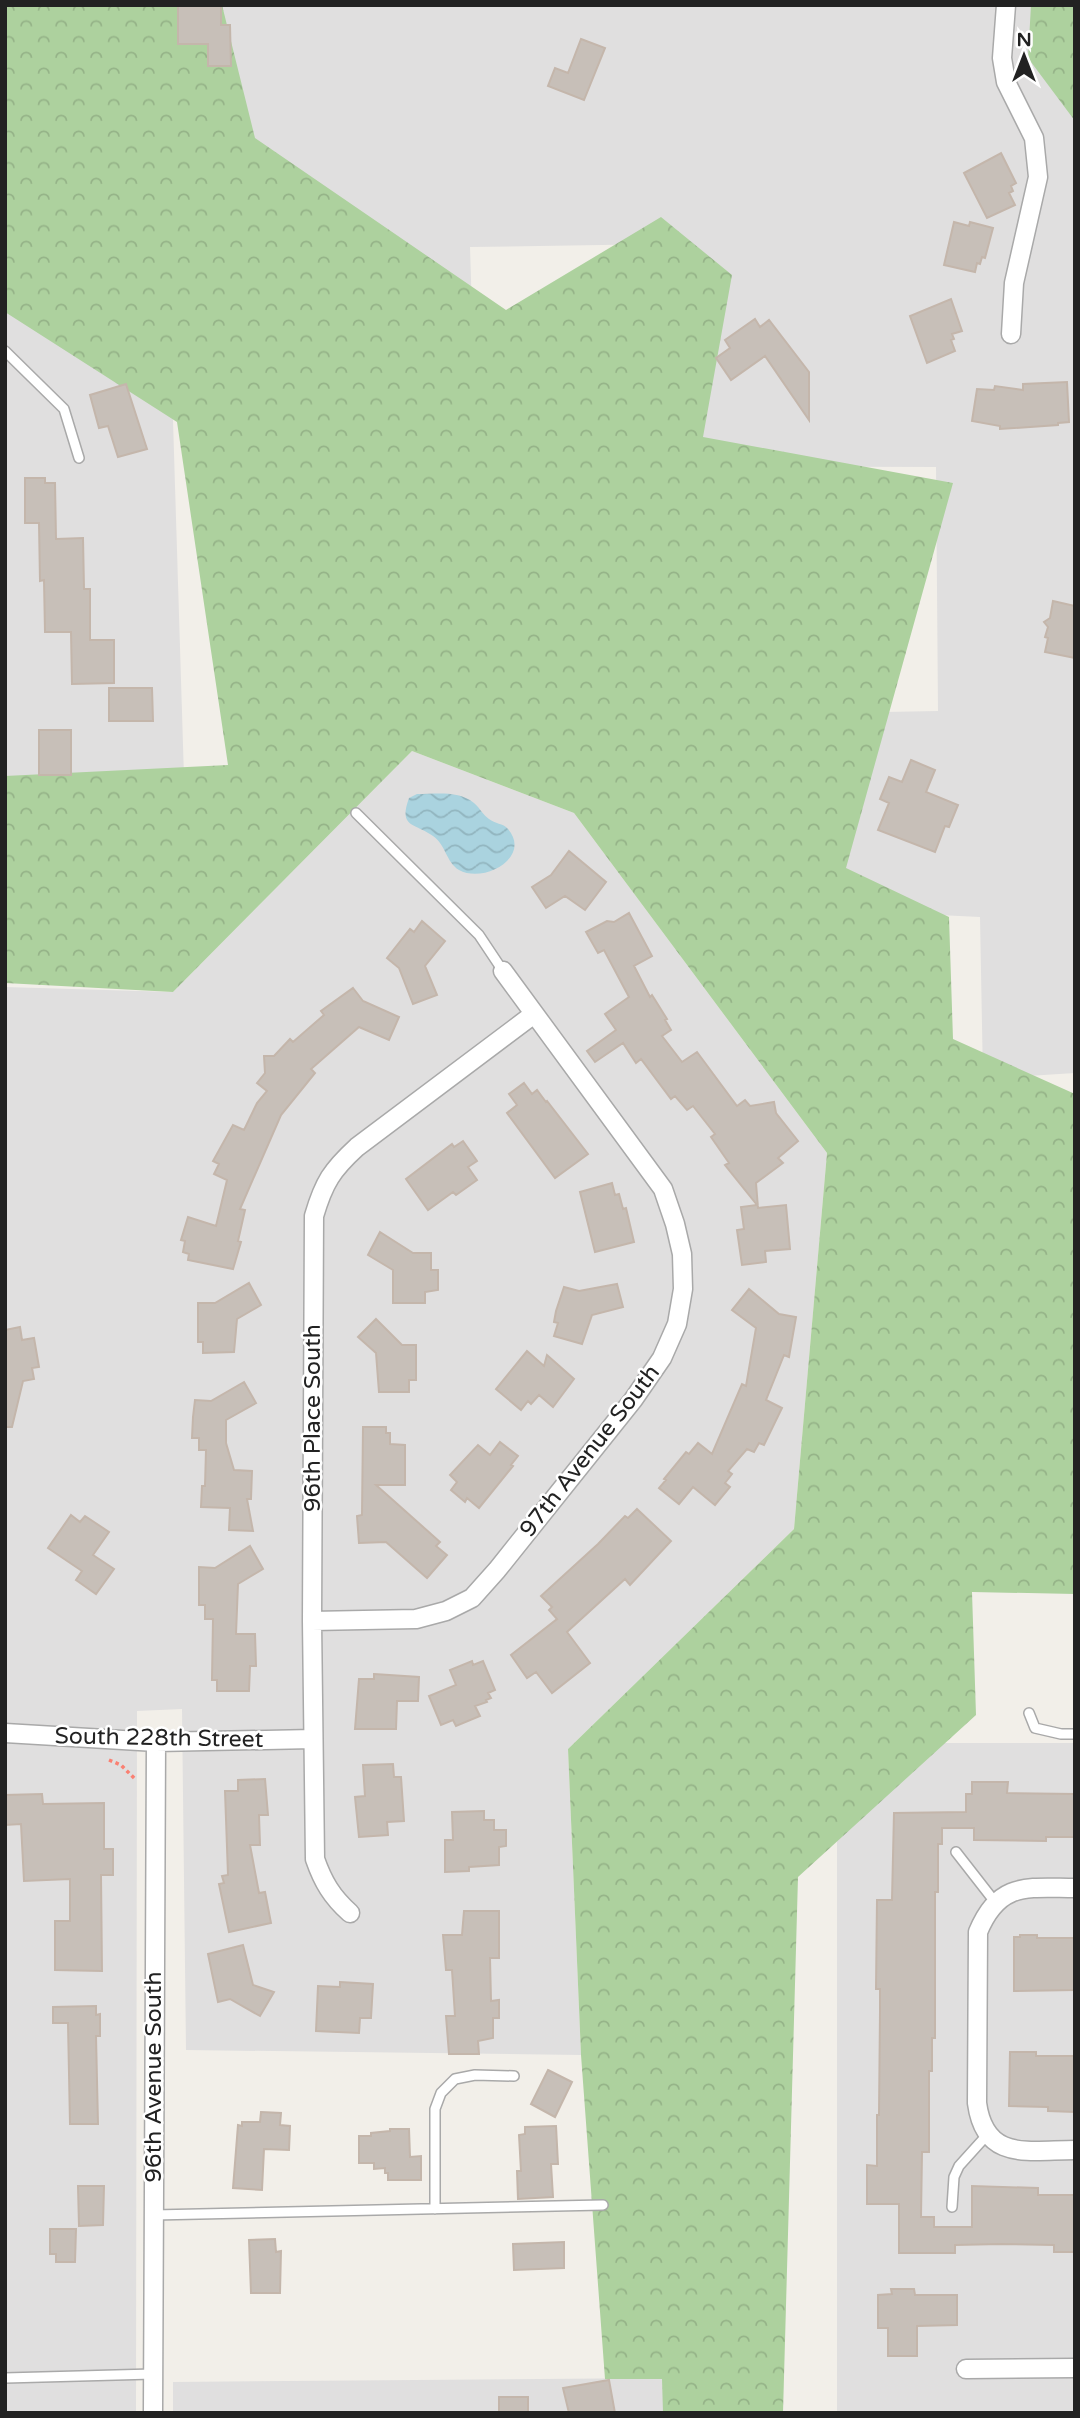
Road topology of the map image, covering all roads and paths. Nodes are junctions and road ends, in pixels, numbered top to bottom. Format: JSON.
{"nodes":[{"id":1,"x":1006,"y":5,"type":"edge"},
{"id":2,"x":1011,"y":334,"type":"dead end"},
{"id":3,"x":5,"y":351,"type":"edge"},
{"id":4,"x":79,"y":458,"type":"dead end"},
{"id":5,"x":356,"y":813,"type":"dead end"},
{"id":6,"x":503,"y":971,"type":"joint"},
{"id":7,"x":534,"y":1014,"type":"junction"},
{"id":8,"x":312,"y":1621,"type":"junction"},
{"id":9,"x":1029,"y":1713,"type":"dead end"},
{"id":10,"x":5,"y":1733,"type":"edge"},
{"id":11,"x":1075,"y":1734,"type":"edge"},
{"id":12,"x":313,"y":1739,"type":"junction"},
{"id":13,"x":156,"y":1742,"type":"junction"},
{"id":14,"x":100,"y":1758,"type":"dead end"},
{"id":15,"x":139,"y":1784,"type":"dead end"},
{"id":16,"x":956,"y":1852,"type":"dead end"},
{"id":17,"x":1075,"y":1888,"type":"edge"},
{"id":18,"x":995,"y":1902,"type":"junction"},
{"id":19,"x":350,"y":1913,"type":"dead end"},
{"id":20,"x":514,"y":2076,"type":"dead end"},
{"id":21,"x":987,"y":2135,"type":"junction"},
{"id":22,"x":1075,"y":2150,"type":"edge"},
{"id":23,"x":603,"y":2205,"type":"dead end"},
{"id":24,"x":952,"y":2207,"type":"dead end"},
{"id":25,"x":435,"y":2208,"type":"junction"},
{"id":26,"x":153,"y":2215,"type":"junction"},
{"id":27,"x":1075,"y":2368,"type":"edge"},
{"id":28,"x":965,"y":2369,"type":"dead end"},
{"id":29,"x":153,"y":2374,"type":"junction"},
{"id":30,"x":5,"y":2378,"type":"edge"},
{"id":31,"x":153,"y":2413,"type":"edge"}],
"edges":[{"from":1,"to":2,"type":"street"},
{"from":3,"to":4,"type":"lane"},
{"from":5,"to":6,"type":"lane"},
{"from":6,"to":7,"type":"street","name":"97th Avenue South"},
{"from":7,"to":8,"type":"street","name":"96th Place South"},
{"from":7,"to":8,"type":"street","name":"97th Avenue South"},
{"from":8,"to":12,"type":"street","name":"96th Place South"},
{"from":9,"to":11,"type":"lane"},
{"from":10,"to":13,"type":"street","name":"South 228th Street"},
{"from":12,"to":13,"type":"street","name":"South 228th Street"},
{"from":12,"to":19,"type":"street","name":"96th Place South"},
{"from":13,"to":26,"type":"street","name":"96th Avenue South"},
{"from":14,"to":15,"type":"path"},
{"from":16,"to":18,"type":"lane"},
{"from":17,"to":18,"type":"street"},
{"from":18,"to":21,"type":"street"},
{"from":20,"to":25,"type":"lane"},
{"from":21,"to":22,"type":"street"},
{"from":21,"to":24,"type":"lane"},
{"from":23,"to":25,"type":"lane"},
{"from":25,"to":26,"type":"lane"},
{"from":26,"to":29,"type":"street","name":"96th Avenue South"},
{"from":27,"to":28,"type":"street"},
{"from":29,"to":30,"type":"lane"},
{"from":29,"to":31,"type":"street","name":"96th Avenue South"}]}
